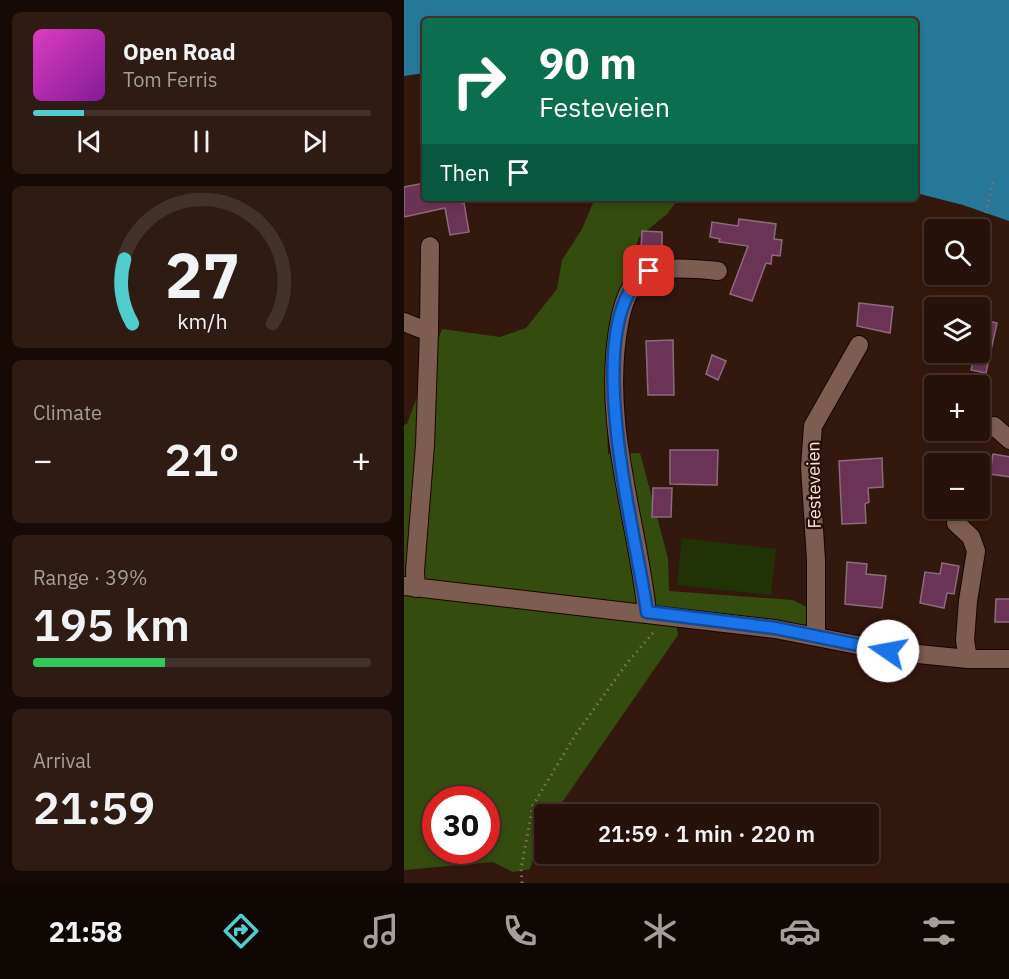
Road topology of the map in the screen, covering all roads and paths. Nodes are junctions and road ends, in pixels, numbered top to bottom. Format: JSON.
{"nodes":[{"id":1,"x":993,"y":182,"type":"dead end"},
{"id":2,"x":986,"y":213,"type":"dead end"},
{"id":3,"x":430,"y":246,"type":"dead end"},
{"id":4,"x":718,"y":271,"type":"dead end"},
{"id":5,"x":404,"y":322,"type":"edge"},
{"id":6,"x":429,"y":332,"type":"junction"},
{"id":7,"x":859,"y":345,"type":"dead end"},
{"id":8,"x":994,"y":426,"type":"dead end"},
{"id":9,"x":1010,"y":440,"type":"edge"},
{"id":10,"x":956,"y":523,"type":"dead end"},
{"id":11,"x":410,"y":587,"type":"edge"},
{"id":12,"x":647,"y":612,"type":"junction"},
{"id":13,"x":667,"y":615,"type":"junction"},
{"id":14,"x":816,"y":636,"type":"junction"},
{"id":15,"x":1010,"y":658,"type":"edge"},
{"id":16,"x":968,"y":659,"type":"junction"},
{"id":17,"x":522,"y":883,"type":"edge"}],
"edges":[{"from":1,"to":2,"type":"path"},
{"from":3,"to":6,"type":"street"},
{"from":4,"to":12,"type":"street"},
{"from":5,"to":6,"type":"street"},
{"from":6,"to":11,"type":"street"},
{"from":7,"to":14,"type":"street","name":"Festeveien"},
{"from":8,"to":9,"type":"street"},
{"from":10,"to":16,"type":"street"},
{"from":11,"to":12,"type":"street"},
{"from":12,"to":13,"type":"street"},
{"from":13,"to":14,"type":"street"},
{"from":13,"to":17,"type":"path"},
{"from":14,"to":16,"type":"street"},
{"from":15,"to":16,"type":"street"}]}
